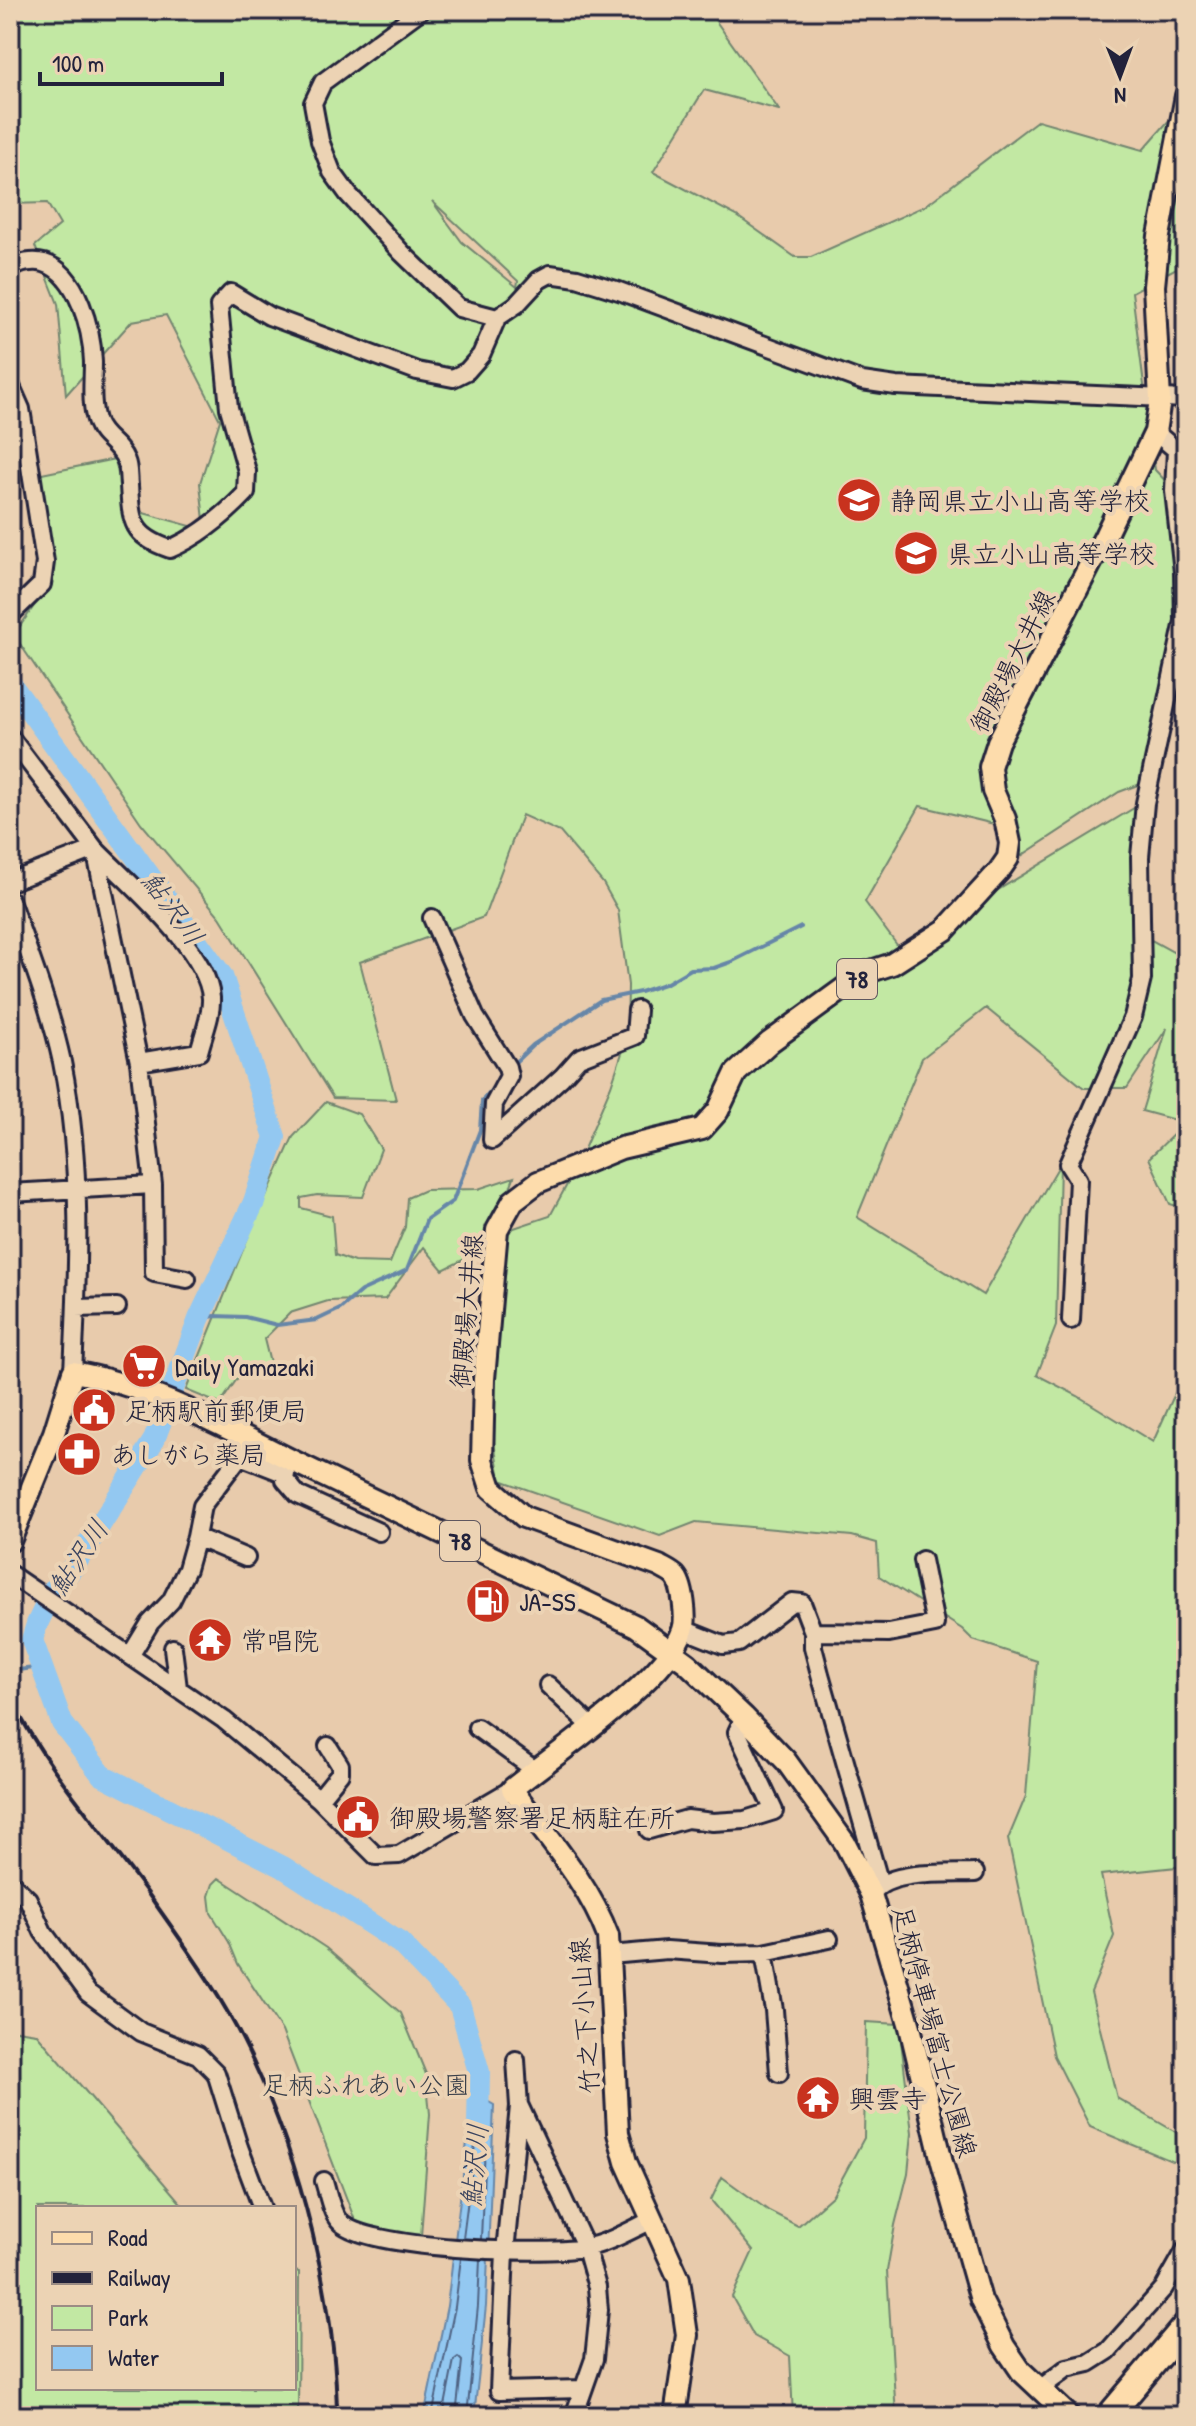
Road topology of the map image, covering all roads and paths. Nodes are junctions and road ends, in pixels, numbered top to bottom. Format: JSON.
{"nodes":[{"id":1,"x":421,"y":10,"type":"edge"},
{"id":2,"x":1186,"y":96,"type":"edge"},
{"id":3,"x":10,"y":270,"type":"edge"},
{"id":4,"x":497,"y":318,"type":"junction"},
{"id":5,"x":10,"y":384,"type":"edge"},
{"id":6,"x":1186,"y":399,"type":"edge"},
{"id":7,"x":1160,"y":400,"type":"junction"},
{"id":8,"x":1155,"y":432,"type":"junction"},
{"id":9,"x":14,"y":612,"type":"edge"},
{"id":10,"x":10,"y":737,"type":"edge"},
{"id":11,"x":95,"y":849,"type":"junction"},
{"id":12,"x":10,"y":882,"type":"edge"},
{"id":13,"x":10,"y":900,"type":"edge"},
{"id":14,"x":432,"y":918,"type":"dead end"},
{"id":15,"x":637,"y":1010,"type":"dead end"},
{"id":16,"x":139,"y":1062,"type":"junction"},
{"id":17,"x":153,"y":1185,"type":"junction"},
{"id":18,"x":78,"y":1188,"type":"junction"},
{"id":19,"x":10,"y":1193,"type":"edge"},
{"id":20,"x":187,"y":1279,"type":"dead end"},
{"id":21,"x":117,"y":1307,"type":"dead end"},
{"id":22,"x":76,"y":1308,"type":"junction"},
{"id":23,"x":1071,"y":1320,"type":"dead end"},
{"id":24,"x":73,"y":1372,"type":"junction"},
{"id":25,"x":242,"y":1447,"type":"junction"},
{"id":26,"x":379,"y":1532,"type":"dead end"},
{"id":27,"x":196,"y":1537,"type":"junction"},
{"id":28,"x":10,"y":1541,"type":"edge"},
{"id":29,"x":246,"y":1558,"type":"dead end"},
{"id":30,"x":922,"y":1560,"type":"dead end"},
{"id":31,"x":16,"y":1580,"type":"edge"},
{"id":32,"x":683,"y":1629,"type":"junction"},
{"id":33,"x":813,"y":1632,"type":"junction"},
{"id":34,"x":173,"y":1648,"type":"dead end"},
{"id":35,"x":670,"y":1651,"type":"junction"},
{"id":36,"x":130,"y":1656,"type":"junction"},
{"id":37,"x":548,"y":1685,"type":"dead end"},
{"id":38,"x":178,"y":1688,"type":"junction"},
{"id":39,"x":744,"y":1717,"type":"junction"},
{"id":40,"x":591,"y":1726,"type":"junction"},
{"id":41,"x":477,"y":1728,"type":"dead end"},
{"id":42,"x":328,"y":1746,"type":"dead end"},
{"id":43,"x":535,"y":1770,"type":"junction"},
{"id":44,"x":512,"y":1789,"type":"junction"},
{"id":45,"x":319,"y":1799,"type":"junction"},
{"id":46,"x":649,"y":1830,"type":"dead end"},
{"id":47,"x":975,"y":1873,"type":"dead end"},
{"id":48,"x":10,"y":1882,"type":"edge"},
{"id":49,"x":876,"y":1889,"type":"junction"},
{"id":50,"x":829,"y":1939,"type":"dead end"},
{"id":51,"x":764,"y":1953,"type":"junction"},
{"id":52,"x":610,"y":1955,"type":"junction"},
{"id":53,"x":516,"y":2060,"type":"dead end"},
{"id":54,"x":779,"y":2073,"type":"dead end"},
{"id":55,"x":519,"y":2106,"type":"junction"},
{"id":56,"x":324,"y":2181,"type":"dead end"},
{"id":57,"x":261,"y":2206,"type":"edge"},
{"id":58,"x":652,"y":2220,"type":"junction"},
{"id":59,"x":586,"y":2248,"type":"junction"},
{"id":60,"x":1186,"y":2249,"type":"edge"},
{"id":61,"x":501,"y":2251,"type":"junction"},
{"id":62,"x":1186,"y":2325,"type":"edge"},
{"id":63,"x":582,"y":2389,"type":"junction"},
{"id":64,"x":1040,"y":2389,"type":"junction"},
{"id":65,"x":1062,"y":2410,"type":"edge"},
{"id":66,"x":574,"y":2416,"type":"edge"},
{"id":67,"x":675,"y":2416,"type":"edge"},
{"id":68,"x":1109,"y":2416,"type":"edge"}],
"edges":[{"from":1,"to":4,"type":"street"},
{"from":2,"to":7,"type":"main road","name":"御殿場大井線","number":"78"},
{"from":3,"to":4,"type":"street"},
{"from":4,"to":7,"type":"street"},
{"from":5,"to":9,"type":"street"},
{"from":6,"to":7,"type":"street"},
{"from":7,"to":8,"type":"main road","name":"御殿場大井線","number":"78"},
{"from":8,"to":23,"type":"street"},
{"from":8,"to":32,"type":"main road","name":"御殿場大井線","number":"78"},
{"from":10,"to":11,"type":"street"},
{"from":11,"to":12,"type":"street"},
{"from":11,"to":16,"type":"street"},
{"from":11,"to":16,"type":"street"},
{"from":13,"to":18,"type":"street"},
{"from":14,"to":15,"type":"street"},
{"from":16,"to":17,"type":"street"},
{"from":17,"to":18,"type":"street"},
{"from":17,"to":20,"type":"street"},
{"from":18,"to":19,"type":"street"},
{"from":18,"to":22,"type":"street"},
{"from":21,"to":22,"type":"street"},
{"from":22,"to":24,"type":"street"},
{"from":24,"to":25,"type":"main road","number":"78"},
{"from":24,"to":28,"type":"main road"},
{"from":25,"to":26,"type":"street"},
{"from":25,"to":27,"type":"street"},
{"from":25,"to":35,"type":"main road","number":"78"},
{"from":27,"to":29,"type":"street"},
{"from":27,"to":36,"type":"street"},
{"from":30,"to":33,"type":"street"},
{"from":31,"to":36,"type":"street"},
{"from":32,"to":33,"type":"street"},
{"from":32,"to":35,"type":"main road"},
{"from":33,"to":49,"type":"street"},
{"from":34,"to":38,"type":"street"},
{"from":35,"to":39,"type":"main road","name":"足柄停車場富士公園線"},
{"from":35,"to":40,"type":"main road"},
{"from":36,"to":38,"type":"street"},
{"from":37,"to":40,"type":"street"},
{"from":38,"to":45,"type":"street"},
{"from":39,"to":46,"type":"street"},
{"from":39,"to":49,"type":"main road","name":"足柄停車場富士公園線"},
{"from":40,"to":43,"type":"main road"},
{"from":41,"to":43,"type":"street"},
{"from":42,"to":45,"type":"street"},
{"from":43,"to":44,"type":"main road"},
{"from":44,"to":45,"type":"street"},
{"from":44,"to":52,"type":"main road","name":"竹之下小山線"},
{"from":47,"to":49,"type":"street"},
{"from":48,"to":57,"type":"street"},
{"from":49,"to":64,"type":"main road","name":"足柄停車場富士公園線"},
{"from":50,"to":51,"type":"street"},
{"from":51,"to":52,"type":"street"},
{"from":51,"to":54,"type":"street"},
{"from":52,"to":58,"type":"main road","name":"竹之下小山線"},
{"from":53,"to":55,"type":"street"},
{"from":55,"to":59,"type":"street"},
{"from":55,"to":61,"type":"street"},
{"from":56,"to":61,"type":"street"},
{"from":58,"to":59,"type":"street"},
{"from":58,"to":67,"type":"main road","name":"竹之下小山線"},
{"from":59,"to":61,"type":"street"},
{"from":59,"to":63,"type":"street"},
{"from":60,"to":64,"type":"street"},
{"from":61,"to":63,"type":"street"},
{"from":62,"to":68,"type":"highway"},
{"from":63,"to":66,"type":"street"},
{"from":64,"to":65,"type":"main road","name":"足柄停車場富士公園線"}]}
